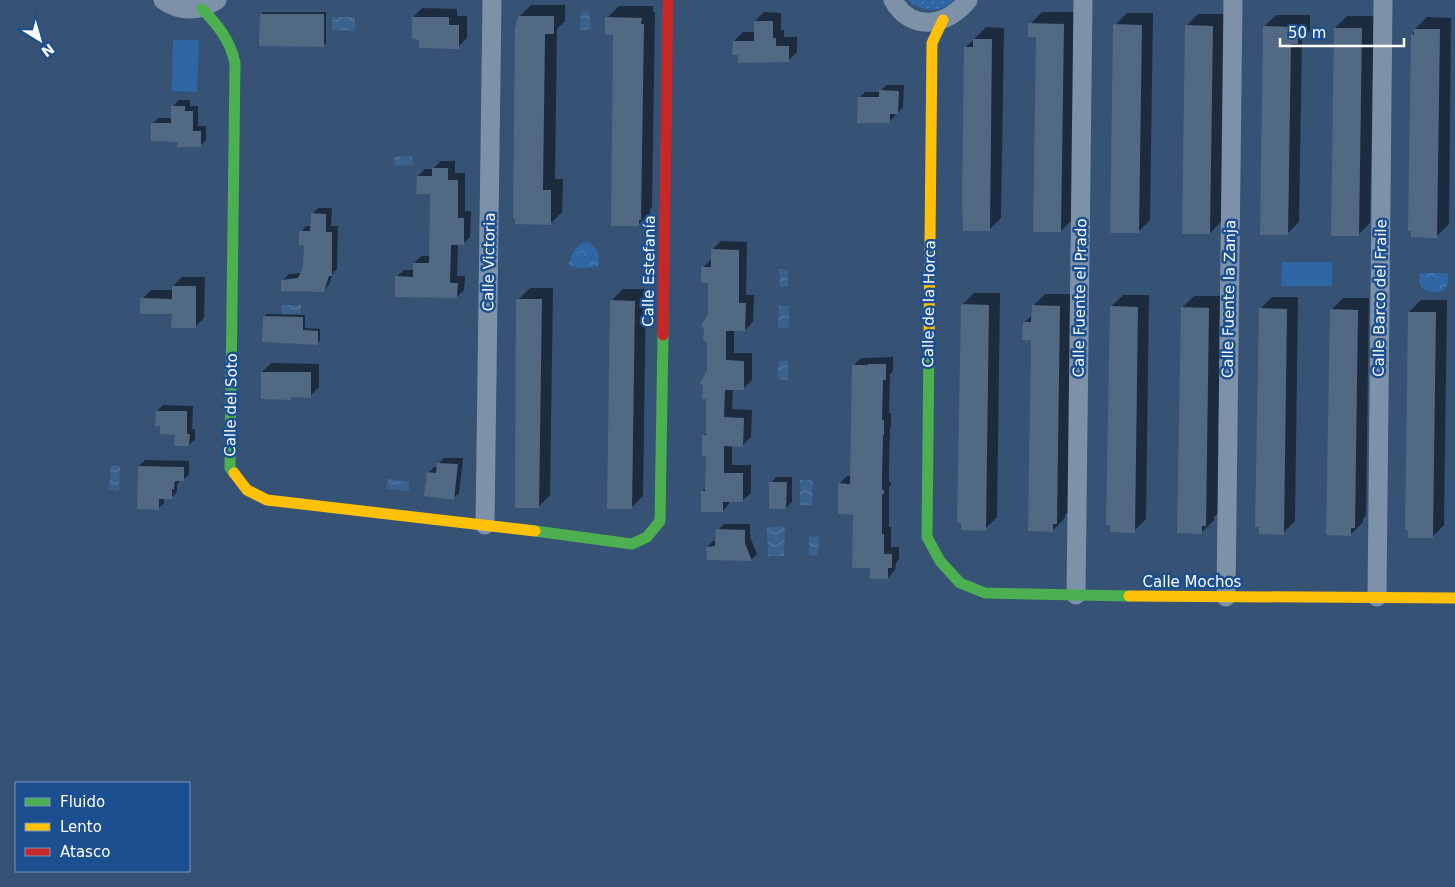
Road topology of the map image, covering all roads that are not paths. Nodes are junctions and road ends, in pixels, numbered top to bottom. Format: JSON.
{"nodes":[{"id":1,"x":163,"y":0,"type":"edge"},
{"id":2,"x":492,"y":0,"type":"edge"},
{"id":3,"x":668,"y":0,"type":"edge"},
{"id":4,"x":893,"y":0,"type":"edge"},
{"id":5,"x":968,"y":0,"type":"edge"},
{"id":6,"x":1083,"y":0,"type":"edge"},
{"id":7,"x":1233,"y":0,"type":"edge"},
{"id":8,"x":1383,"y":0,"type":"edge"},
{"id":9,"x":212,"y":3,"type":"edge"},
{"id":10,"x":943,"y":20,"type":"junction"},
{"id":11,"x":921,"y":22,"type":"junction"},
{"id":12,"x":223,"y":30,"type":"joint"},
{"id":13,"x":932,"y":43,"type":"junction"},
{"id":14,"x":485,"y":525,"type":"junction"},
{"id":15,"x":647,"y":538,"type":"joint"},
{"id":16,"x":940,"y":561,"type":"joint"},
{"id":17,"x":1076,"y":595,"type":"junction"},
{"id":18,"x":1226,"y":597,"type":"junction"},
{"id":19,"x":1377,"y":597,"type":"junction"},
{"id":20,"x":1455,"y":598,"type":"edge"}],
"edges":[{"from":1,"to":9,"type":"street"},
{"from":2,"to":14,"type":"street","name":"Calle Victoria"},
{"from":3,"to":15,"type":"street","name":"Calle Estefanía"},
{"from":4,"to":11,"type":"street"},
{"from":5,"to":10,"type":"street"},
{"from":6,"to":17,"type":"street","name":"Calle Fuente el Prado"},
{"from":7,"to":18,"type":"street","name":"Calle Fuente la Zanja"},
{"from":8,"to":19,"type":"street","name":"Calle Barco del Fraile"},
{"from":9,"to":12,"type":"street","name":"Calle del Soto"},
{"from":10,"to":11,"type":"street"},
{"from":10,"to":13,"type":"street","name":"Calle de la Horca"},
{"from":11,"to":13,"type":"street","name":"Calle de la Horca"},
{"from":12,"to":14,"type":"street","name":"Calle del Soto"},
{"from":13,"to":16,"type":"street","name":"Calle de la Horca"},
{"from":14,"to":15,"type":"street","name":"Calle del Soto"},
{"from":16,"to":17,"type":"street","name":"Calle Mochos"},
{"from":17,"to":18,"type":"street","name":"Calle Mochos"},
{"from":18,"to":19,"type":"street","name":"Calle Mochos"},
{"from":19,"to":20,"type":"street","name":"Calle Mochos"}]}
